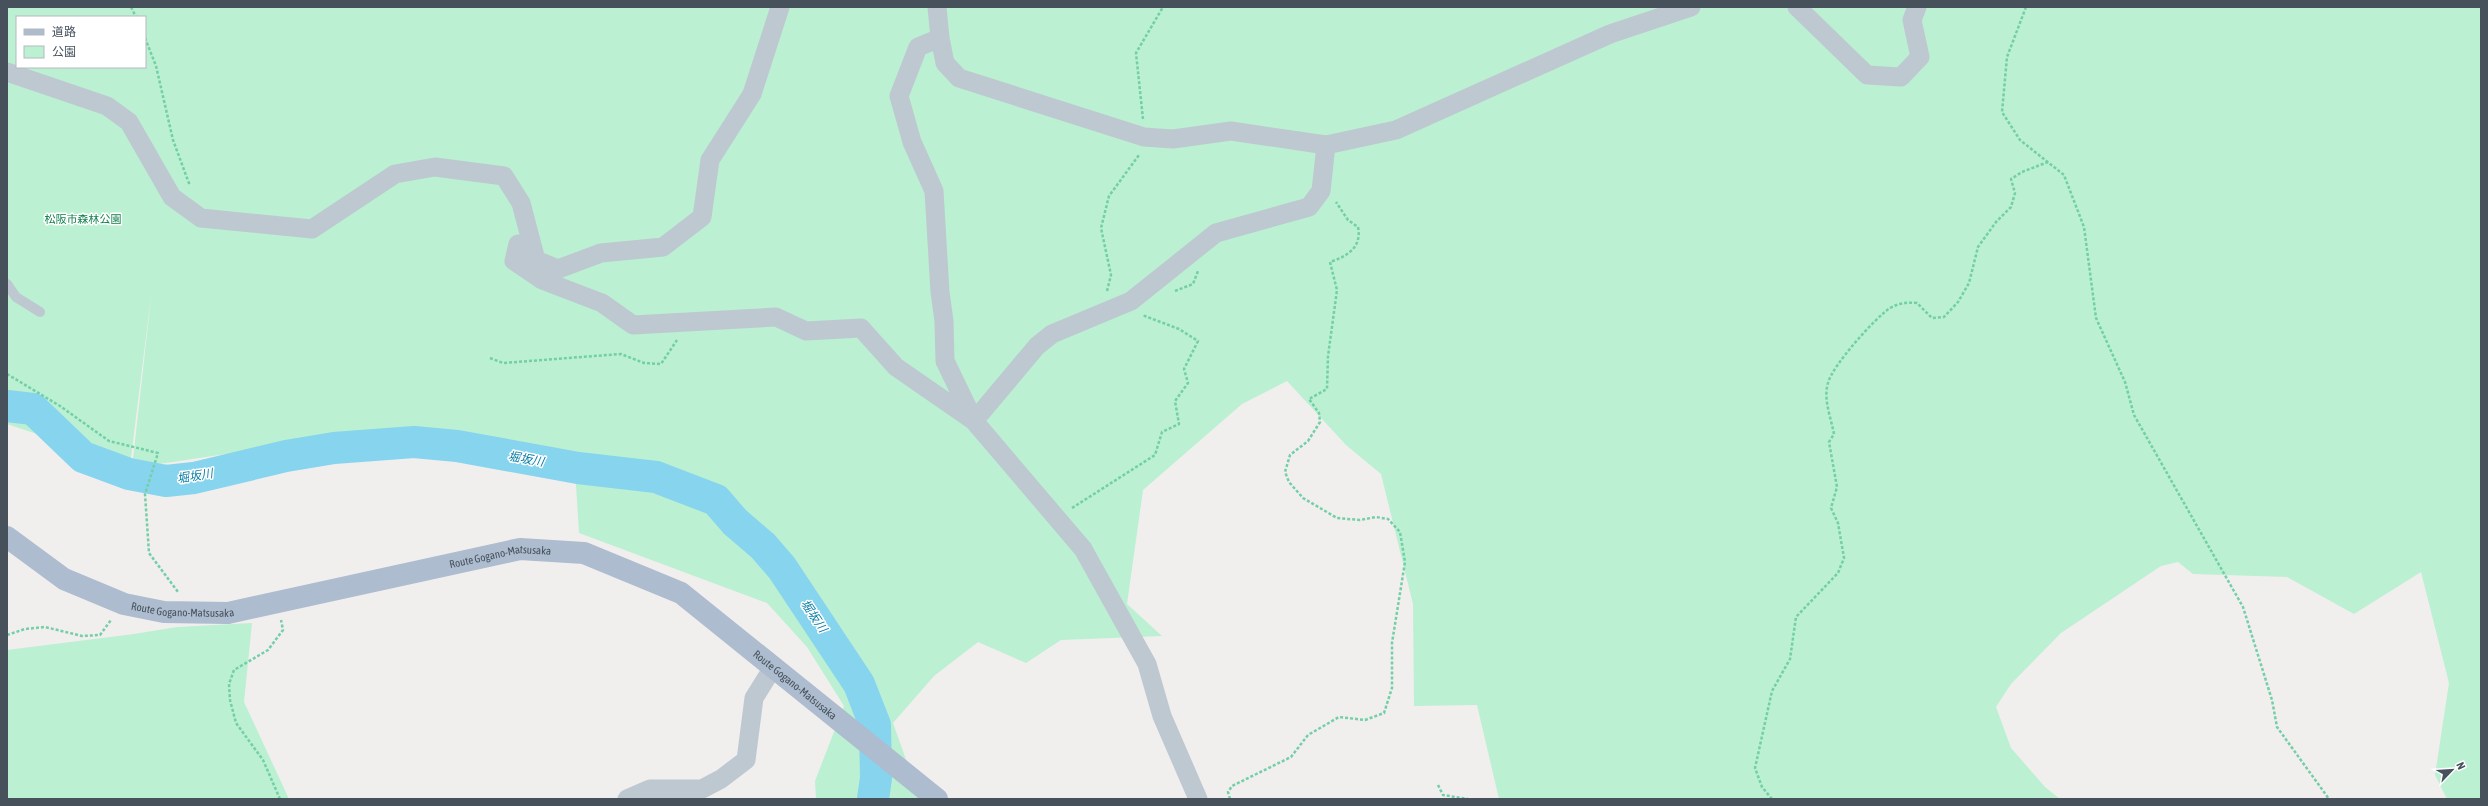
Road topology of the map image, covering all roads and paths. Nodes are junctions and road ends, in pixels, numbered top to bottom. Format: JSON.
{"nodes":[{"id":1,"x":131,"y":7,"type":"edge"},
{"id":2,"x":780,"y":7,"type":"edge"},
{"id":3,"x":937,"y":7,"type":"edge"},
{"id":4,"x":1691,"y":7,"type":"edge"},
{"id":5,"x":1797,"y":7,"type":"edge"},
{"id":6,"x":1916,"y":7,"type":"edge"},
{"id":7,"x":2026,"y":7,"type":"edge"},
{"id":8,"x":136,"y":16,"type":"edge"},
{"id":9,"x":940,"y":38,"type":"junction"},
{"id":10,"x":146,"y":41,"type":"edge"},
{"id":11,"x":7,"y":72,"type":"edge"},
{"id":12,"x":1326,"y":145,"type":"junction"},
{"id":13,"x":2048,"y":162,"type":"junction"},
{"id":14,"x":190,"y":187,"type":"dead end"},
{"id":15,"x":1321,"y":191,"type":"junction"},
{"id":16,"x":536,"y":260,"type":"junction"},
{"id":17,"x":7,"y":284,"type":"edge"},
{"id":18,"x":40,"y":312,"type":"dead end"},
{"id":19,"x":686,"y":322,"type":"junction"},
{"id":20,"x":490,"y":358,"type":"dead end"},
{"id":21,"x":7,"y":374,"type":"edge"},
{"id":22,"x":974,"y":421,"type":"junction"},
{"id":23,"x":7,"y":537,"type":"edge"},
{"id":24,"x":278,"y":602,"type":"junction"},
{"id":25,"x":124,"y":604,"type":"junction"},
{"id":26,"x":192,"y":613,"type":"junction"},
{"id":27,"x":7,"y":635,"type":"edge"},
{"id":28,"x":774,"y":666,"type":"junction"},
{"id":29,"x":1438,"y":785,"type":"dead end"},
{"id":30,"x":280,"y":799,"type":"edge"},
{"id":31,"x":627,"y":799,"type":"edge"},
{"id":32,"x":937,"y":799,"type":"edge"},
{"id":33,"x":1198,"y":799,"type":"edge"},
{"id":34,"x":1230,"y":799,"type":"edge"},
{"id":35,"x":1468,"y":799,"type":"edge"},
{"id":36,"x":1772,"y":799,"type":"edge"},
{"id":37,"x":2329,"y":799,"type":"edge"}],
"edges":[{"from":1,"to":8,"type":"path"},
{"from":2,"to":16,"type":"street"},
{"from":3,"to":9,"type":"street"},
{"from":4,"to":12,"type":"street"},
{"from":5,"to":6,"type":"street"},
{"from":7,"to":13,"type":"path"},
{"from":9,"to":12,"type":"street"},
{"from":9,"to":22,"type":"street"},
{"from":10,"to":14,"type":"path"},
{"from":11,"to":16,"type":"street"},
{"from":12,"to":15,"type":"street"},
{"from":13,"to":36,"type":"path"},
{"from":13,"to":37,"type":"path"},
{"from":15,"to":22,"type":"street"},
{"from":15,"to":34,"type":"path"},
{"from":16,"to":19,"type":"street"},
{"from":17,"to":18,"type":"lane"},
{"from":19,"to":20,"type":"path"},
{"from":19,"to":22,"type":"street"},
{"from":21,"to":26,"type":"path"},
{"from":22,"to":33,"type":"street"},
{"from":23,"to":25,"type":"main road","name":"Route Gogano-Matsusaka"},
{"from":24,"to":26,"type":"main road","name":"Route Gogano-Matsusaka"},
{"from":24,"to":28,"type":"main road","name":"Route Gogano-Matsusaka"},
{"from":24,"to":30,"type":"path"},
{"from":25,"to":26,"type":"main road","name":"Route Gogano-Matsusaka"},
{"from":25,"to":27,"type":"path"},
{"from":28,"to":31,"type":"street"},
{"from":28,"to":32,"type":"main road","name":"Route Gogano-Matsusaka"},
{"from":29,"to":35,"type":"path"}]}
